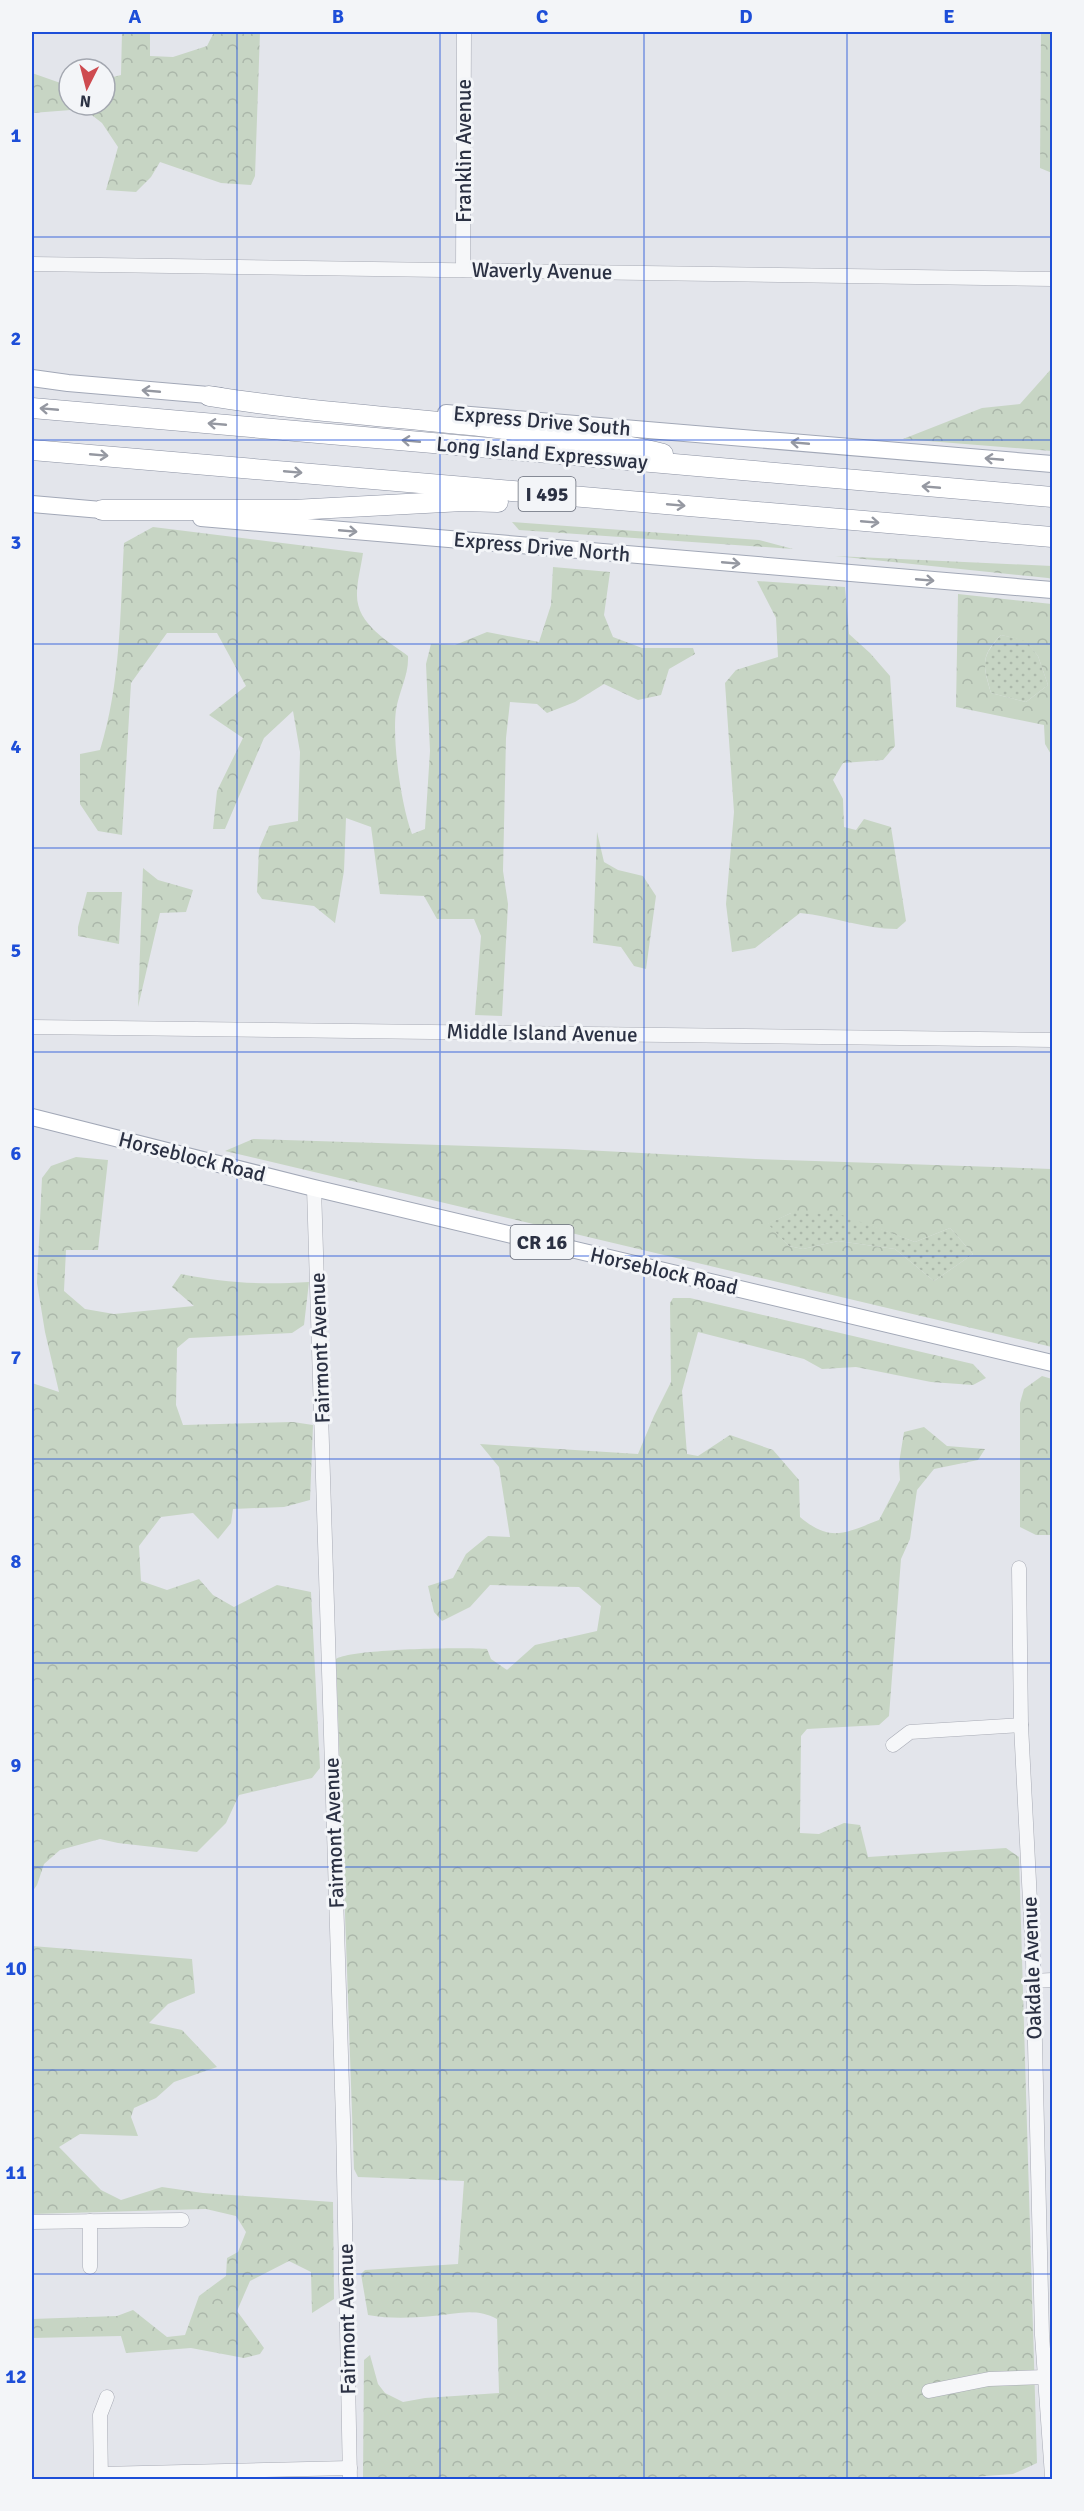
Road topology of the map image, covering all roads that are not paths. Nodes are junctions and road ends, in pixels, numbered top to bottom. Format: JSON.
{"nodes":[{"id":1,"x":464,"y":32,"type":"edge"},
{"id":2,"x":32,"y":264,"type":"edge"},
{"id":3,"x":463,"y":270,"type":"junction"},
{"id":4,"x":1053,"y":279,"type":"edge"},
{"id":5,"x":32,"y":378,"type":"edge"},
{"id":6,"x":209,"y":396,"type":"junction"},
{"id":7,"x":32,"y":408,"type":"edge"},
{"id":8,"x":32,"y":450,"type":"edge"},
{"id":9,"x":1053,"y":464,"type":"edge"},
{"id":10,"x":720,"y":469,"type":"junction"},
{"id":11,"x":1053,"y":497,"type":"edge"},
{"id":12,"x":645,"y":502,"type":"junction"},
{"id":13,"x":32,"y":504,"type":"edge"},
{"id":14,"x":102,"y":510,"type":"junction"},
{"id":15,"x":1053,"y":537,"type":"edge"},
{"id":16,"x":1053,"y":590,"type":"edge"},
{"id":17,"x":32,"y":1027,"type":"edge"},
{"id":18,"x":1053,"y":1040,"type":"edge"},
{"id":19,"x":32,"y":1117,"type":"edge"},
{"id":20,"x":314,"y":1188,"type":"junction"},
{"id":21,"x":1053,"y":1363,"type":"edge"},
{"id":22,"x":1019,"y":1568,"type":"dead end"},
{"id":23,"x":1021,"y":1725,"type":"junction"},
{"id":24,"x":893,"y":1745,"type":"dead end"},
{"id":25,"x":1053,"y":1980,"type":"edge"},
{"id":26,"x":1033,"y":1981,"type":"junction"},
{"id":27,"x":182,"y":2220,"type":"dead end"},
{"id":28,"x":90,"y":2221,"type":"junction"},
{"id":29,"x":32,"y":2222,"type":"edge"},
{"id":30,"x":90,"y":2267,"type":"dead end"},
{"id":31,"x":1047,"y":2335,"type":"edge"},
{"id":32,"x":1045,"y":2377,"type":"junction"},
{"id":33,"x":929,"y":2391,"type":"dead end"},
{"id":34,"x":107,"y":2397,"type":"dead end"},
{"id":35,"x":350,"y":2474,"type":"edge"},
{"id":36,"x":101,"y":2476,"type":"edge"},
{"id":37,"x":1053,"y":2476,"type":"edge"}],
"edges":[{"from":1,"to":3,"type":"street","name":"Franklin Avenue"},
{"from":2,"to":3,"type":"street","name":"Waverly Avenue"},
{"from":3,"to":4,"type":"street","name":"Waverly Avenue"},
{"from":6,"to":5,"type":"main road","name":"Express Drive South","one_way":true},
{"from":9,"to":6,"type":"main road","name":"Express Drive South","one_way":true},
{"from":6,"to":10,"type":"highway"},
{"from":10,"to":7,"type":"highway","name":"Long Island Expressway","number":"I 495","one_way":true},
{"from":8,"to":12,"type":"highway","name":"Long Island Expressway","number":"I 495","one_way":true},
{"from":11,"to":10,"type":"highway","name":"Long Island Expressway","number":"I 495","one_way":true},
{"from":12,"to":14,"type":"highway"},
{"from":12,"to":15,"type":"highway","name":"Long Island Expressway","number":"I 495","one_way":true},
{"from":13,"to":14,"type":"main road","name":"Express Drive North"},
{"from":14,"to":16,"type":"main road","name":"Express Drive North","one_way":true},
{"from":17,"to":18,"type":"street","name":"Middle Island Avenue"},
{"from":19,"to":20,"type":"main road","name":"Horseblock Road","number":"CR 16"},
{"from":20,"to":21,"type":"main road","name":"Horseblock Road","number":"CR 16"},
{"from":20,"to":35,"type":"street","name":"Fairmont Avenue"},
{"from":22,"to":23,"type":"street","name":"Oakdale Avenue"},
{"from":23,"to":24,"type":"street"},
{"from":23,"to":26,"type":"street","name":"Oakdale Avenue"},
{"from":25,"to":26,"type":"street"},
{"from":26,"to":31,"type":"street","name":"Oakdale Avenue"},
{"from":27,"to":28,"type":"street"},
{"from":28,"to":29,"type":"street"},
{"from":28,"to":30,"type":"street"},
{"from":31,"to":32,"type":"street","name":"Oakdale Avenue"},
{"from":32,"to":33,"type":"street"},
{"from":32,"to":37,"type":"street","name":"Oakdale Avenue"},
{"from":34,"to":36,"type":"street"},
{"from":35,"to":36,"type":"street"}]}
